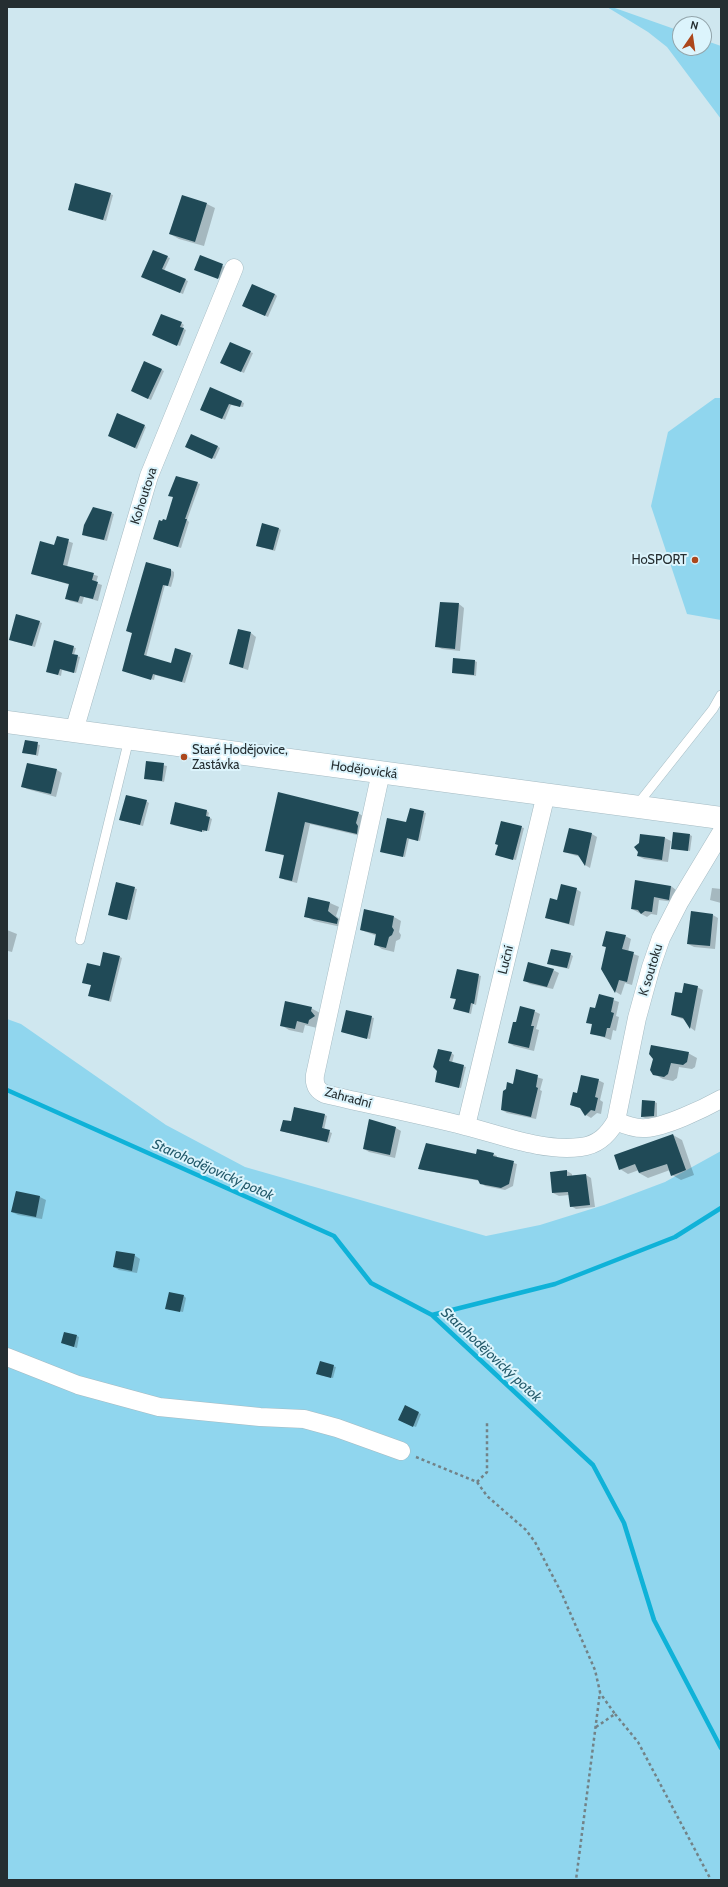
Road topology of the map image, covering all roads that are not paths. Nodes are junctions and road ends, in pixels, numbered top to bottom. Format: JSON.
{"nodes":[{"id":1,"x":234,"y":268,"type":"dead end"},
{"id":2,"x":721,"y":695,"type":"edge"},
{"id":3,"x":7,"y":722,"type":"edge"},
{"id":4,"x":74,"y":731,"type":"junction"},
{"id":5,"x":129,"y":739,"type":"junction"},
{"id":6,"x":381,"y":772,"type":"junction"},
{"id":7,"x":546,"y":794,"type":"junction"},
{"id":8,"x":637,"y":806,"type":"junction"},
{"id":9,"x":721,"y":818,"type":"edge"},
{"id":10,"x":718,"y":844,"type":"edge"},
{"id":11,"x":80,"y":940,"type":"dead end"},
{"id":12,"x":721,"y":1099,"type":"edge"},
{"id":13,"x":616,"y":1121,"type":"junction"},
{"id":14,"x":466,"y":1126,"type":"junction"},
{"id":15,"x":7,"y":1357,"type":"edge"},
{"id":16,"x":401,"y":1452,"type":"road end"}],
"edges":[{"from":1,"to":4,"type":"street","name":"Kohoutova"},
{"from":2,"to":8,"type":"lane"},
{"from":3,"to":4,"type":"street","name":"Hodějovická"},
{"from":4,"to":5,"type":"street","name":"Hodějovická"},
{"from":5,"to":6,"type":"street","name":"Hodějovická"},
{"from":5,"to":11,"type":"lane"},
{"from":6,"to":7,"type":"street","name":"Hodějovická"},
{"from":6,"to":14,"type":"street","name":"Zahradní"},
{"from":7,"to":8,"type":"street","name":"Hodějovická"},
{"from":7,"to":14,"type":"street","name":"Luční"},
{"from":8,"to":9,"type":"street","name":"Hodějovická"},
{"from":10,"to":13,"type":"street","name":"K soutoku"},
{"from":12,"to":13,"type":"street"},
{"from":13,"to":14,"type":"street","name":"Zahradní"},
{"from":15,"to":16,"type":"street"}]}
